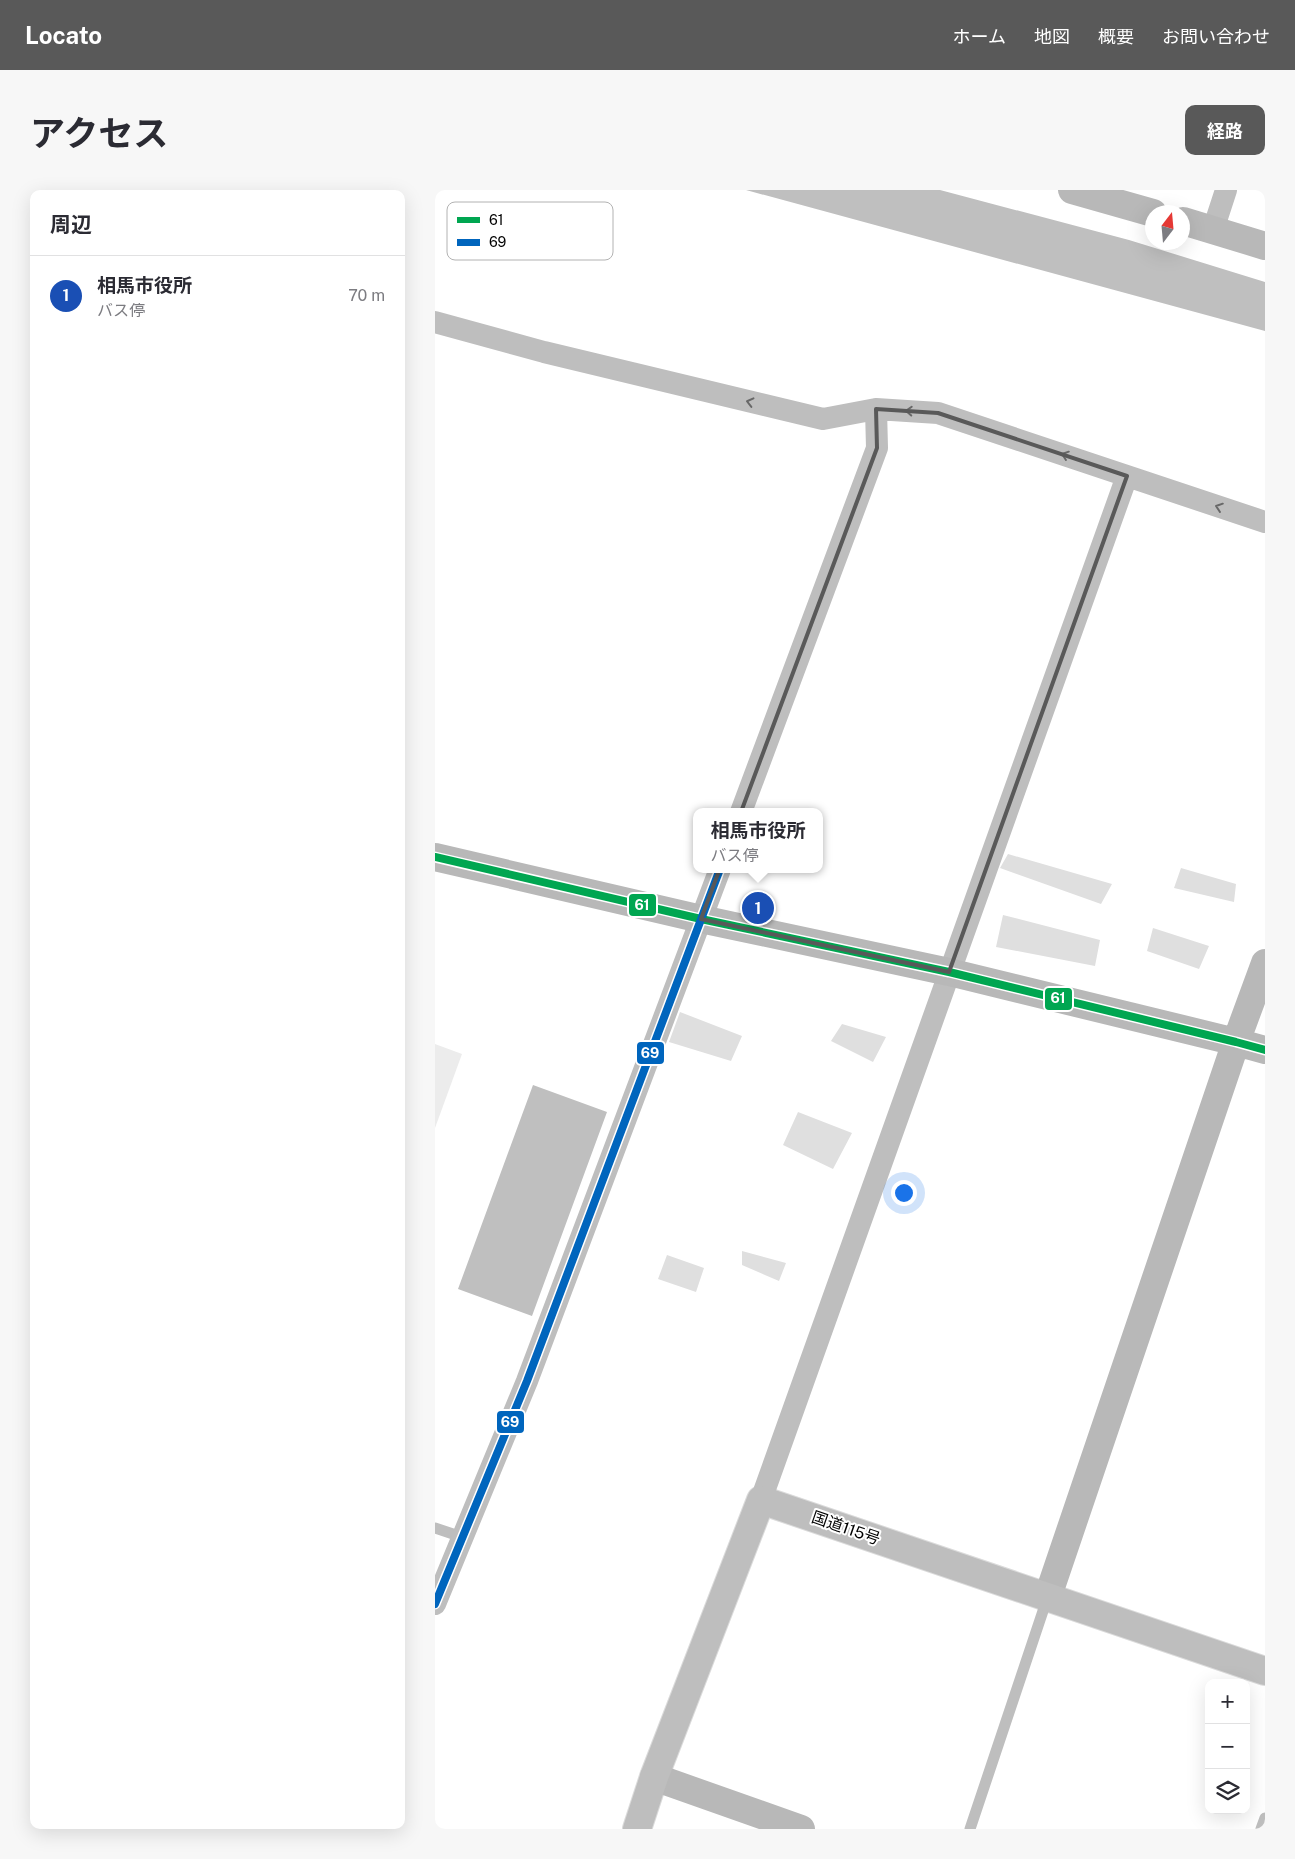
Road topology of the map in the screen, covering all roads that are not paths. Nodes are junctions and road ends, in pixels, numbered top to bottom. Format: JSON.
{"nodes":[{"id":1,"x":1072,"y":190,"type":"edge"},
{"id":2,"x":1226,"y":190,"type":"edge"},
{"id":3,"x":1145,"y":211,"type":"edge"},
{"id":4,"x":1190,"y":223,"type":"edge"},
{"id":5,"x":1213,"y":230,"type":"junction"},
{"id":6,"x":1265,"y":246,"type":"edge"},
{"id":7,"x":435,"y":322,"type":"edge"},
{"id":8,"x":876,"y":409,"type":"junction"},
{"id":9,"x":1127,"y":476,"type":"junction"},
{"id":10,"x":1265,"y":522,"type":"edge"},
{"id":11,"x":742,"y":808,"type":"edge"},
{"id":12,"x":435,"y":857,"type":"edge"},
{"id":13,"x":718,"y":873,"type":"edge"},
{"id":14,"x":701,"y":919,"type":"junction"},
{"id":15,"x":1265,"y":963,"type":"edge"},
{"id":16,"x":949,"y":972,"type":"junction"},
{"id":17,"x":1236,"y":1042,"type":"junction"},
{"id":18,"x":1265,"y":1050,"type":"edge"},
{"id":19,"x":761,"y":1500,"type":"junction"},
{"id":20,"x":435,"y":1528,"type":"edge"},
{"id":21,"x":462,"y":1537,"type":"junction"},
{"id":22,"x":1048,"y":1596,"type":"junction"},
{"id":23,"x":435,"y":1604,"type":"edge"},
{"id":24,"x":1265,"y":1671,"type":"edge"},
{"id":25,"x":654,"y":1777,"type":"junction"},
{"id":26,"x":1265,"y":1818,"type":"edge"},
{"id":27,"x":637,"y":1829,"type":"edge"},
{"id":28,"x":801,"y":1829,"type":"edge"},
{"id":29,"x":970,"y":1829,"type":"edge"},
{"id":30,"x":1261,"y":1829,"type":"edge"}],
"edges":[{"from":1,"to":3,"type":"street"},
{"from":2,"to":5,"type":"street"},
{"from":4,"to":5,"type":"street"},
{"from":5,"to":6,"type":"street"},
{"from":8,"to":7,"type":"street","one_way":true},
{"from":9,"to":8,"type":"street","one_way":true},
{"from":8,"to":11,"type":"street"},
{"from":10,"to":9,"type":"street","one_way":true},
{"from":9,"to":16,"type":"street"},
{"from":12,"to":14,"type":"street"},
{"from":13,"to":14,"type":"street"},
{"from":14,"to":16,"type":"street"},
{"from":14,"to":21,"type":"street"},
{"from":15,"to":17,"type":"street"},
{"from":16,"to":17,"type":"street"},
{"from":16,"to":19,"type":"street"},
{"from":17,"to":18,"type":"street"},
{"from":17,"to":22,"type":"street"},
{"from":19,"to":22,"type":"highway","name":"国道115号"},
{"from":19,"to":25,"type":"highway"},
{"from":20,"to":21,"type":"lane"},
{"from":21,"to":23,"type":"street"},
{"from":22,"to":24,"type":"highway","name":"国道115号"},
{"from":22,"to":29,"type":"lane"},
{"from":25,"to":27,"type":"highway"},
{"from":25,"to":28,"type":"street"},
{"from":26,"to":30,"type":"lane"}]}
